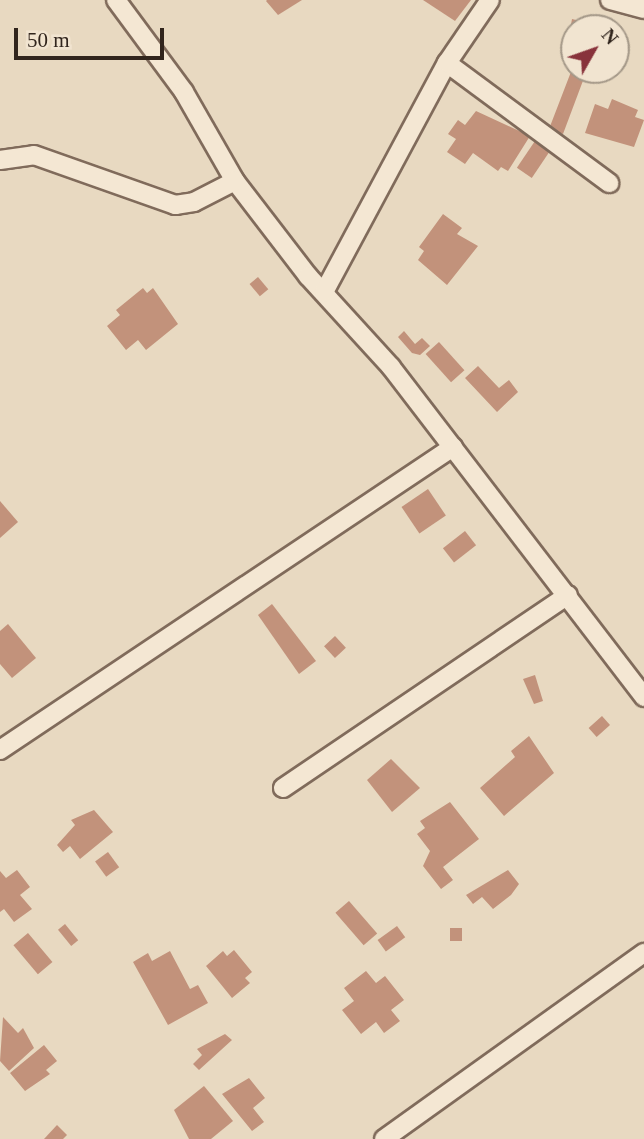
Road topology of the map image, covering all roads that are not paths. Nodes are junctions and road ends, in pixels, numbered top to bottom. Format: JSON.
{"nodes":[{"id":1,"x":490,"y":0,"type":"edge"},
{"id":2,"x":610,"y":0,"type":"edge"},
{"id":3,"x":120,"y":1,"type":"edge"},
{"id":4,"x":644,"y":9,"type":"edge"},
{"id":5,"x":447,"y":63,"type":"junction"},
{"id":6,"x":0,"y":160,"type":"edge"},
{"id":7,"x":235,"y":181,"type":"junction"},
{"id":8,"x":610,"y":183,"type":"dead end"},
{"id":9,"x":324,"y":292,"type":"junction"},
{"id":10,"x":453,"y":447,"type":"junction"},
{"id":11,"x":568,"y":595,"type":"junction"},
{"id":12,"x":644,"y":697,"type":"edge"},
{"id":13,"x":0,"y":750,"type":"edge"},
{"id":14,"x":283,"y":788,"type":"dead end"},
{"id":15,"x":644,"y":953,"type":"edge"},
{"id":16,"x":384,"y":1139,"type":"edge"}],
"edges":[{"from":1,"to":5,"type":"street"},
{"from":2,"to":4,"type":"street"},
{"from":3,"to":7,"type":"street"},
{"from":5,"to":8,"type":"street"},
{"from":5,"to":9,"type":"street"},
{"from":6,"to":7,"type":"street"},
{"from":7,"to":9,"type":"street"},
{"from":9,"to":10,"type":"street"},
{"from":10,"to":11,"type":"street"},
{"from":10,"to":13,"type":"street"},
{"from":11,"to":12,"type":"street"},
{"from":11,"to":14,"type":"street"},
{"from":15,"to":16,"type":"street"}]}
